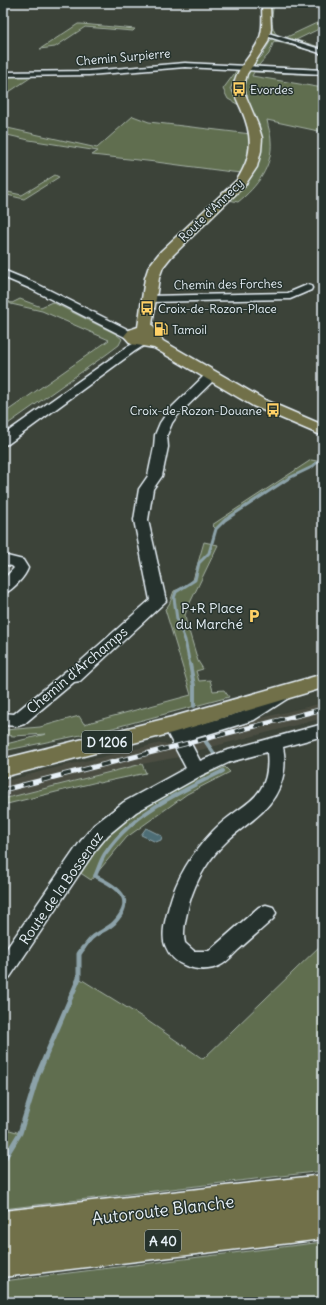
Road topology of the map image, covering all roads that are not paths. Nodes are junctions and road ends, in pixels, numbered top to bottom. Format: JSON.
{"nodes":[{"id":1,"x":266,"y":3,"type":"edge"},
{"id":2,"x":265,"y":34,"type":"junction"},
{"id":3,"x":323,"y":52,"type":"edge"},
{"id":4,"x":245,"y":69,"type":"junction"},
{"id":5,"x":323,"y":72,"type":"edge"},
{"id":6,"x":3,"y":74,"type":"edge"},
{"id":7,"x":3,"y":273,"type":"edge"},
{"id":8,"x":307,"y":288,"type":"dead end"},
{"id":9,"x":148,"y":298,"type":"junction"},
{"id":10,"x":140,"y":336,"type":"junction"},
{"id":11,"x":211,"y":376,"type":"junction"},
{"id":12,"x":323,"y":431,"type":"edge"},
{"id":13,"x":3,"y":441,"type":"edge"},
{"id":14,"x":3,"y":559,"type":"edge"},
{"id":15,"x":3,"y":589,"type":"edge"},
{"id":16,"x":323,"y":681,"type":"edge"},
{"id":17,"x":284,"y":692,"type":"junction"},
{"id":18,"x":3,"y":719,"type":"edge"},
{"id":19,"x":323,"y":730,"type":"edge"},
{"id":20,"x":175,"y":731,"type":"junction"},
{"id":21,"x":274,"y":744,"type":"junction"},
{"id":22,"x":3,"y":768,"type":"edge"},
{"id":23,"x":196,"y":770,"type":"junction"},
{"id":24,"x":266,"y":913,"type":"dead end"},
{"id":25,"x":3,"y":971,"type":"edge"},
{"id":26,"x":323,"y":1191,"type":"edge"},
{"id":27,"x":323,"y":1222,"type":"edge"},
{"id":28,"x":3,"y":1228,"type":"edge"},
{"id":29,"x":3,"y":1260,"type":"edge"}],
"edges":[{"from":1,"to":2,"type":"main road","name":"Route d'Annecy"},
{"from":2,"to":3,"type":"street"},
{"from":2,"to":4,"type":"main road","name":"Route d'Annecy"},
{"from":4,"to":5,"type":"street","name":"Chemin Surpierre"},
{"from":4,"to":6,"type":"street","name":"Chemin Surpierre"},
{"from":4,"to":9,"type":"main road","name":"Route d'Annecy"},
{"from":7,"to":10,"type":"street"},
{"from":8,"to":9,"type":"street","name":"Chemin des Forches"},
{"from":9,"to":10,"type":"main road","name":"Route d'Annecy"},
{"from":10,"to":11,"type":"main road"},
{"from":10,"to":13,"type":"street"},
{"from":11,"to":12,"type":"main road"},
{"from":11,"to":18,"type":"street","name":"Chemin d'Archamps"},
{"from":14,"to":15,"type":"street"},
{"from":16,"to":17,"type":"main road","number":"D 1206"},
{"from":17,"to":20,"type":"main road","number":"D 1206"},
{"from":17,"to":20,"type":"street"},
{"from":19,"to":21,"type":"street","name":"Route de la Bossenaz"},
{"from":20,"to":22,"type":"main road","number":"D 1206"},
{"from":20,"to":23,"type":"street"},
{"from":21,"to":23,"type":"street","name":"Route de la Bossenaz"},
{"from":21,"to":24,"type":"street"},
{"from":23,"to":25,"type":"street","name":"Route de la Bossenaz"},
{"from":26,"to":28,"type":"highway","name":"Autoroute Blanche","number":"A 40"},
{"from":27,"to":29,"type":"highway","name":"Autoroute Blanche","number":"A 40"}]}
